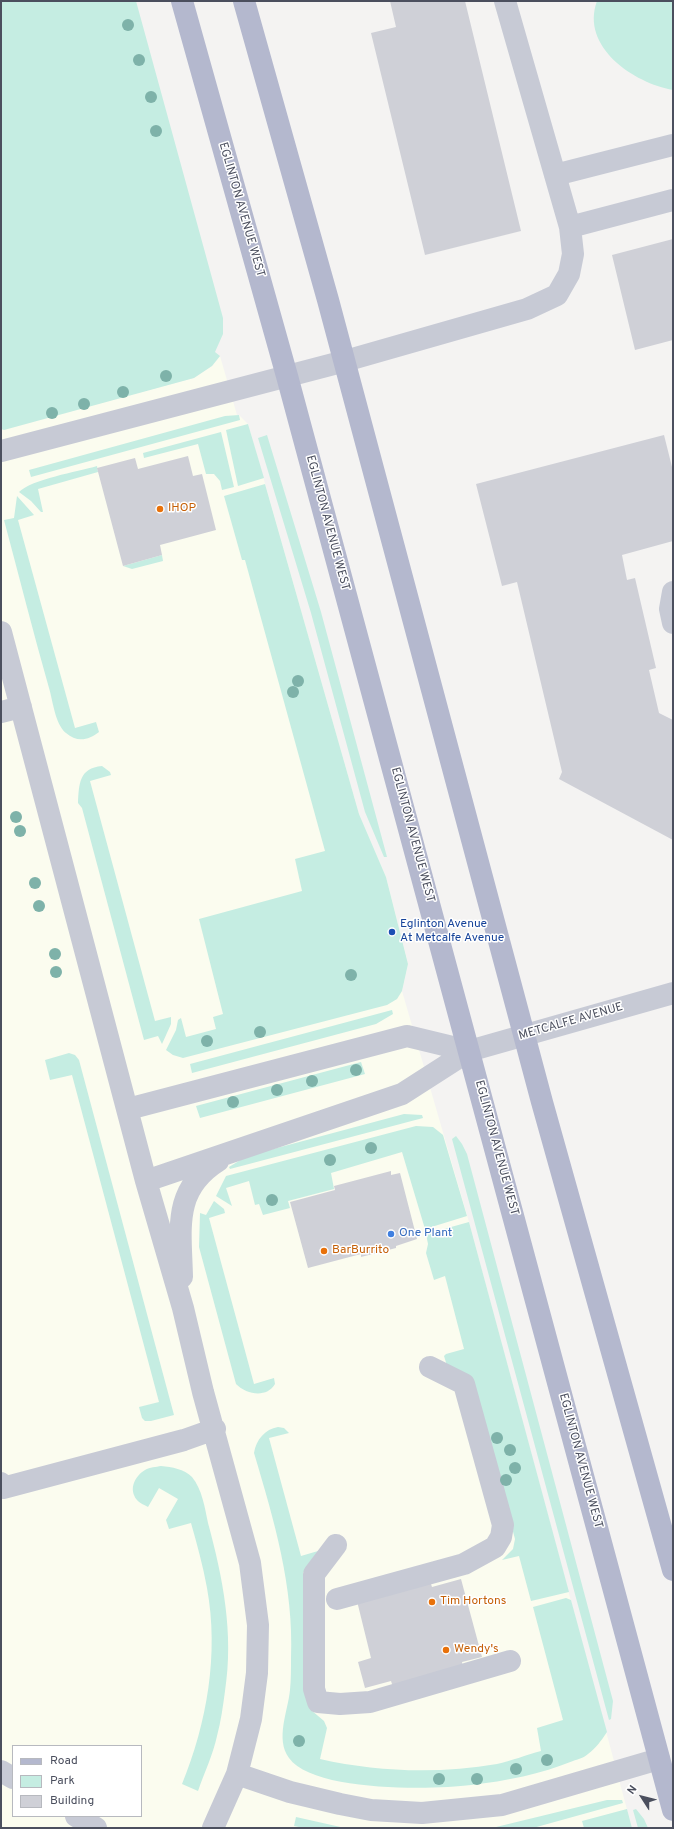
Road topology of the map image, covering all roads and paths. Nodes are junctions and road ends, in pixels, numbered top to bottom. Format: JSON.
{"nodes":[{"id":1,"x":182,"y":1,"type":"edge"},
{"id":2,"x":244,"y":1,"type":"edge"},
{"id":3,"x":505,"y":1,"type":"edge"},
{"id":4,"x":671,"y":152,"type":"edge"},
{"id":5,"x":555,"y":174,"type":"junction"},
{"id":6,"x":673,"y":200,"type":"edge"},
{"id":7,"x":570,"y":227,"type":"junction"},
{"id":8,"x":345,"y":361,"type":"junction"},
{"id":9,"x":287,"y":376,"type":"junction"},
{"id":10,"x":1,"y":451,"type":"edge"},
{"id":11,"x":673,"y":592,"type":"edge"},
{"id":12,"x":673,"y":623,"type":"edge"},
{"id":13,"x":1,"y":632,"type":"edge"},
{"id":14,"x":11,"y":710,"type":"edge"},
{"id":15,"x":673,"y":993,"type":"edge"},
{"id":16,"x":524,"y":1036,"type":"junction"},
{"id":17,"x":469,"y":1051,"type":"junction"},
{"id":18,"x":128,"y":1110,"type":"junction"},
{"id":19,"x":232,"y":1152,"type":"junction"},
{"id":20,"x":146,"y":1181,"type":"junction"},
{"id":21,"x":183,"y":1308,"type":"junction"},
{"id":22,"x":430,"y":1367,"type":"dead end"},
{"id":23,"x":214,"y":1429,"type":"junction"},
{"id":24,"x":2,"y":1487,"type":"edge"},
{"id":25,"x":336,"y":1545,"type":"dead end"},
{"id":26,"x":673,"y":1570,"type":"edge"},
{"id":27,"x":337,"y":1599,"type":"dead end"},
{"id":28,"x":510,"y":1661,"type":"dead end"},
{"id":29,"x":659,"y":1759,"type":"junction"},
{"id":30,"x":1,"y":1771,"type":"edge"},
{"id":31,"x":237,"y":1774,"type":"junction"},
{"id":32,"x":12,"y":1777,"type":"edge"},
{"id":33,"x":673,"y":1810,"type":"edge"},
{"id":34,"x":78,"y":1817,"type":"edge"},
{"id":35,"x":96,"y":1828,"type":"edge"},
{"id":36,"x":213,"y":1828,"type":"edge"}],
"edges":[{"from":1,"to":9,"type":"main road","name":"EGLINTON AVENUE WEST"},
{"from":2,"to":8,"type":"main road"},
{"from":3,"to":5,"type":"street"},
{"from":4,"to":5,"type":"street"},
{"from":5,"to":7,"type":"street"},
{"from":6,"to":7,"type":"street"},
{"from":7,"to":8,"type":"street"},
{"from":8,"to":9,"type":"street"},
{"from":8,"to":16,"type":"main road"},
{"from":9,"to":10,"type":"street"},
{"from":9,"to":17,"type":"main road","name":"EGLINTON AVENUE WEST"},
{"from":11,"to":12,"type":"street"},
{"from":13,"to":14,"type":"street"},
{"from":14,"to":18,"type":"street"},
{"from":15,"to":16,"type":"street","name":"METCALFE AVENUE"},
{"from":16,"to":17,"type":"street","name":"METCALFE AVENUE"},
{"from":16,"to":26,"type":"main road"},
{"from":17,"to":18,"type":"street"},
{"from":17,"to":19,"type":"street"},
{"from":17,"to":29,"type":"main road","name":"EGLINTON AVENUE WEST"},
{"from":18,"to":20,"type":"street"},
{"from":19,"to":20,"type":"street"},
{"from":19,"to":21,"type":"street"},
{"from":20,"to":21,"type":"street"},
{"from":21,"to":23,"type":"street"},
{"from":22,"to":27,"type":"street"},
{"from":23,"to":24,"type":"street"},
{"from":23,"to":31,"type":"street"},
{"from":25,"to":28,"type":"street"},
{"from":29,"to":31,"type":"street"},
{"from":29,"to":33,"type":"main road","name":"EGLINTON AVENUE WEST"},
{"from":30,"to":32,"type":"street"},
{"from":31,"to":36,"type":"street"},
{"from":34,"to":35,"type":"street"}]}
